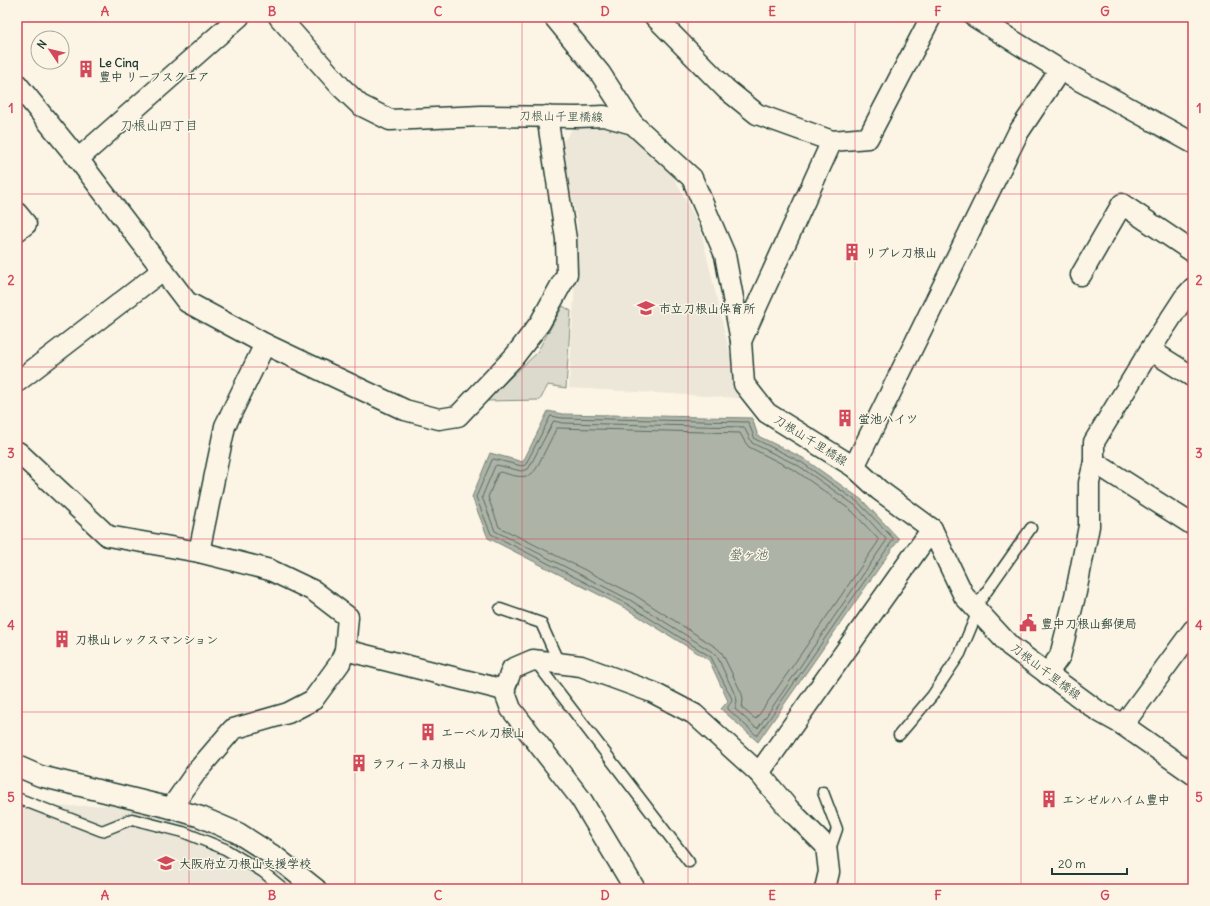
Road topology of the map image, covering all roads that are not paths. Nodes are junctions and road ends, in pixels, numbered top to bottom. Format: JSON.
{"nodes":[{"id":1,"x":239,"y":17,"type":"edge"},
{"id":2,"x":279,"y":17,"type":"edge"},
{"id":3,"x":554,"y":17,"type":"edge"},
{"id":4,"x":655,"y":17,"type":"edge"},
{"id":5,"x":931,"y":17,"type":"edge"},
{"id":6,"x":976,"y":17,"type":"edge"},
{"id":7,"x":1060,"y":70,"type":"junction"},
{"id":8,"x":17,"y":84,"type":"edge"},
{"id":9,"x":548,"y":116,"type":"junction"},
{"id":10,"x":633,"y":124,"type":"junction"},
{"id":11,"x":832,"y":141,"type":"junction"},
{"id":12,"x":1193,"y":143,"type":"edge"},
{"id":13,"x":78,"y":159,"type":"junction"},
{"id":14,"x":17,"y":213,"type":"edge"},
{"id":15,"x":17,"y":231,"type":"edge"},
{"id":16,"x":1193,"y":252,"type":"edge"},
{"id":17,"x":163,"y":270,"type":"junction"},
{"id":18,"x":1081,"y":275,"type":"dead end"},
{"id":19,"x":1193,"y":288,"type":"edge"},
{"id":20,"x":741,"y":341,"type":"junction"},
{"id":21,"x":265,"y":344,"type":"junction"},
{"id":22,"x":1150,"y":350,"type":"junction"},
{"id":23,"x":1193,"y":377,"type":"edge"},
{"id":24,"x":17,"y":382,"type":"edge"},
{"id":25,"x":18,"y":452,"type":"dead end"},
{"id":26,"x":1094,"y":462,"type":"junction"},
{"id":27,"x":854,"y":467,"type":"junction"},
{"id":28,"x":1193,"y":525,"type":"edge"},
{"id":29,"x":1031,"y":528,"type":"dead end"},
{"id":30,"x":932,"y":529,"type":"junction"},
{"id":31,"x":199,"y":552,"type":"junction"},
{"id":32,"x":500,"y":609,"type":"dead end"},
{"id":33,"x":977,"y":609,"type":"junction"},
{"id":34,"x":1193,"y":630,"type":"edge"},
{"id":35,"x":345,"y":650,"type":"junction"},
{"id":36,"x":533,"y":660,"type":"junction"},
{"id":37,"x":559,"y":663,"type":"junction"},
{"id":38,"x":1047,"y":674,"type":"junction"},
{"id":39,"x":504,"y":690,"type":"junction"},
{"id":40,"x":1123,"y":725,"type":"junction"},
{"id":41,"x":898,"y":735,"type":"dead end"},
{"id":42,"x":17,"y":766,"type":"edge"},
{"id":43,"x":759,"y":773,"type":"junction"},
{"id":44,"x":1193,"y":774,"type":"edge"},
{"id":45,"x":823,"y":792,"type":"dead end"},
{"id":46,"x":17,"y":798,"type":"edge"},
{"id":47,"x":171,"y":808,"type":"junction"},
{"id":48,"x":827,"y":859,"type":"junction"},
{"id":49,"x":689,"y":862,"type":"dead end"},
{"id":50,"x":284,"y":889,"type":"edge"},
{"id":51,"x":316,"y":889,"type":"edge"},
{"id":52,"x":635,"y":889,"type":"edge"},
{"id":53,"x":825,"y":889,"type":"edge"}],
"edges":[{"from":1,"to":13,"type":"street"},
{"from":2,"to":9,"type":"street","name":"刀根山千里橋線"},
{"from":3,"to":10,"type":"street"},
{"from":4,"to":11,"type":"street"},
{"from":5,"to":11,"type":"street"},
{"from":6,"to":7,"type":"street"},
{"from":7,"to":12,"type":"street"},
{"from":7,"to":27,"type":"street"},
{"from":8,"to":13,"type":"street"},
{"from":9,"to":10,"type":"street","name":"刀根山千里橋線"},
{"from":9,"to":21,"type":"street"},
{"from":10,"to":20,"type":"street","name":"刀根山千里橋線"},
{"from":11,"to":20,"type":"street"},
{"from":13,"to":17,"type":"street"},
{"from":14,"to":15,"type":"street"},
{"from":16,"to":18,"type":"street"},
{"from":17,"to":21,"type":"street"},
{"from":17,"to":24,"type":"street"},
{"from":19,"to":22,"type":"street"},
{"from":20,"to":27,"type":"street","name":"刀根山千里橋線"},
{"from":21,"to":31,"type":"street"},
{"from":22,"to":23,"type":"street"},
{"from":22,"to":26,"type":"street"},
{"from":25,"to":31,"type":"street"},
{"from":26,"to":28,"type":"street"},
{"from":26,"to":38,"type":"street"},
{"from":27,"to":30,"type":"street","name":"刀根山千里橋線"},
{"from":29,"to":33,"type":"lane"},
{"from":30,"to":33,"type":"street","name":"刀根山千里橋線"},
{"from":30,"to":43,"type":"street"},
{"from":31,"to":35,"type":"street"},
{"from":32,"to":37,"type":"lane"},
{"from":33,"to":38,"type":"street","name":"刀根山千里橋線"},
{"from":33,"to":41,"type":"lane"},
{"from":34,"to":40,"type":"street"},
{"from":35,"to":39,"type":"street"},
{"from":35,"to":47,"type":"street"},
{"from":36,"to":37,"type":"street"},
{"from":36,"to":39,"type":"street"},
{"from":36,"to":49,"type":"lane"},
{"from":37,"to":43,"type":"street"},
{"from":38,"to":40,"type":"street","name":"刀根山千里橋線"},
{"from":39,"to":52,"type":"street"},
{"from":40,"to":44,"type":"street","name":"刀根山千里橋線"},
{"from":42,"to":47,"type":"street"},
{"from":43,"to":48,"type":"street"},
{"from":45,"to":48,"type":"lane"},
{"from":46,"to":50,"type":"lane"},
{"from":47,"to":51,"type":"street"},
{"from":48,"to":53,"type":"street"}]}
